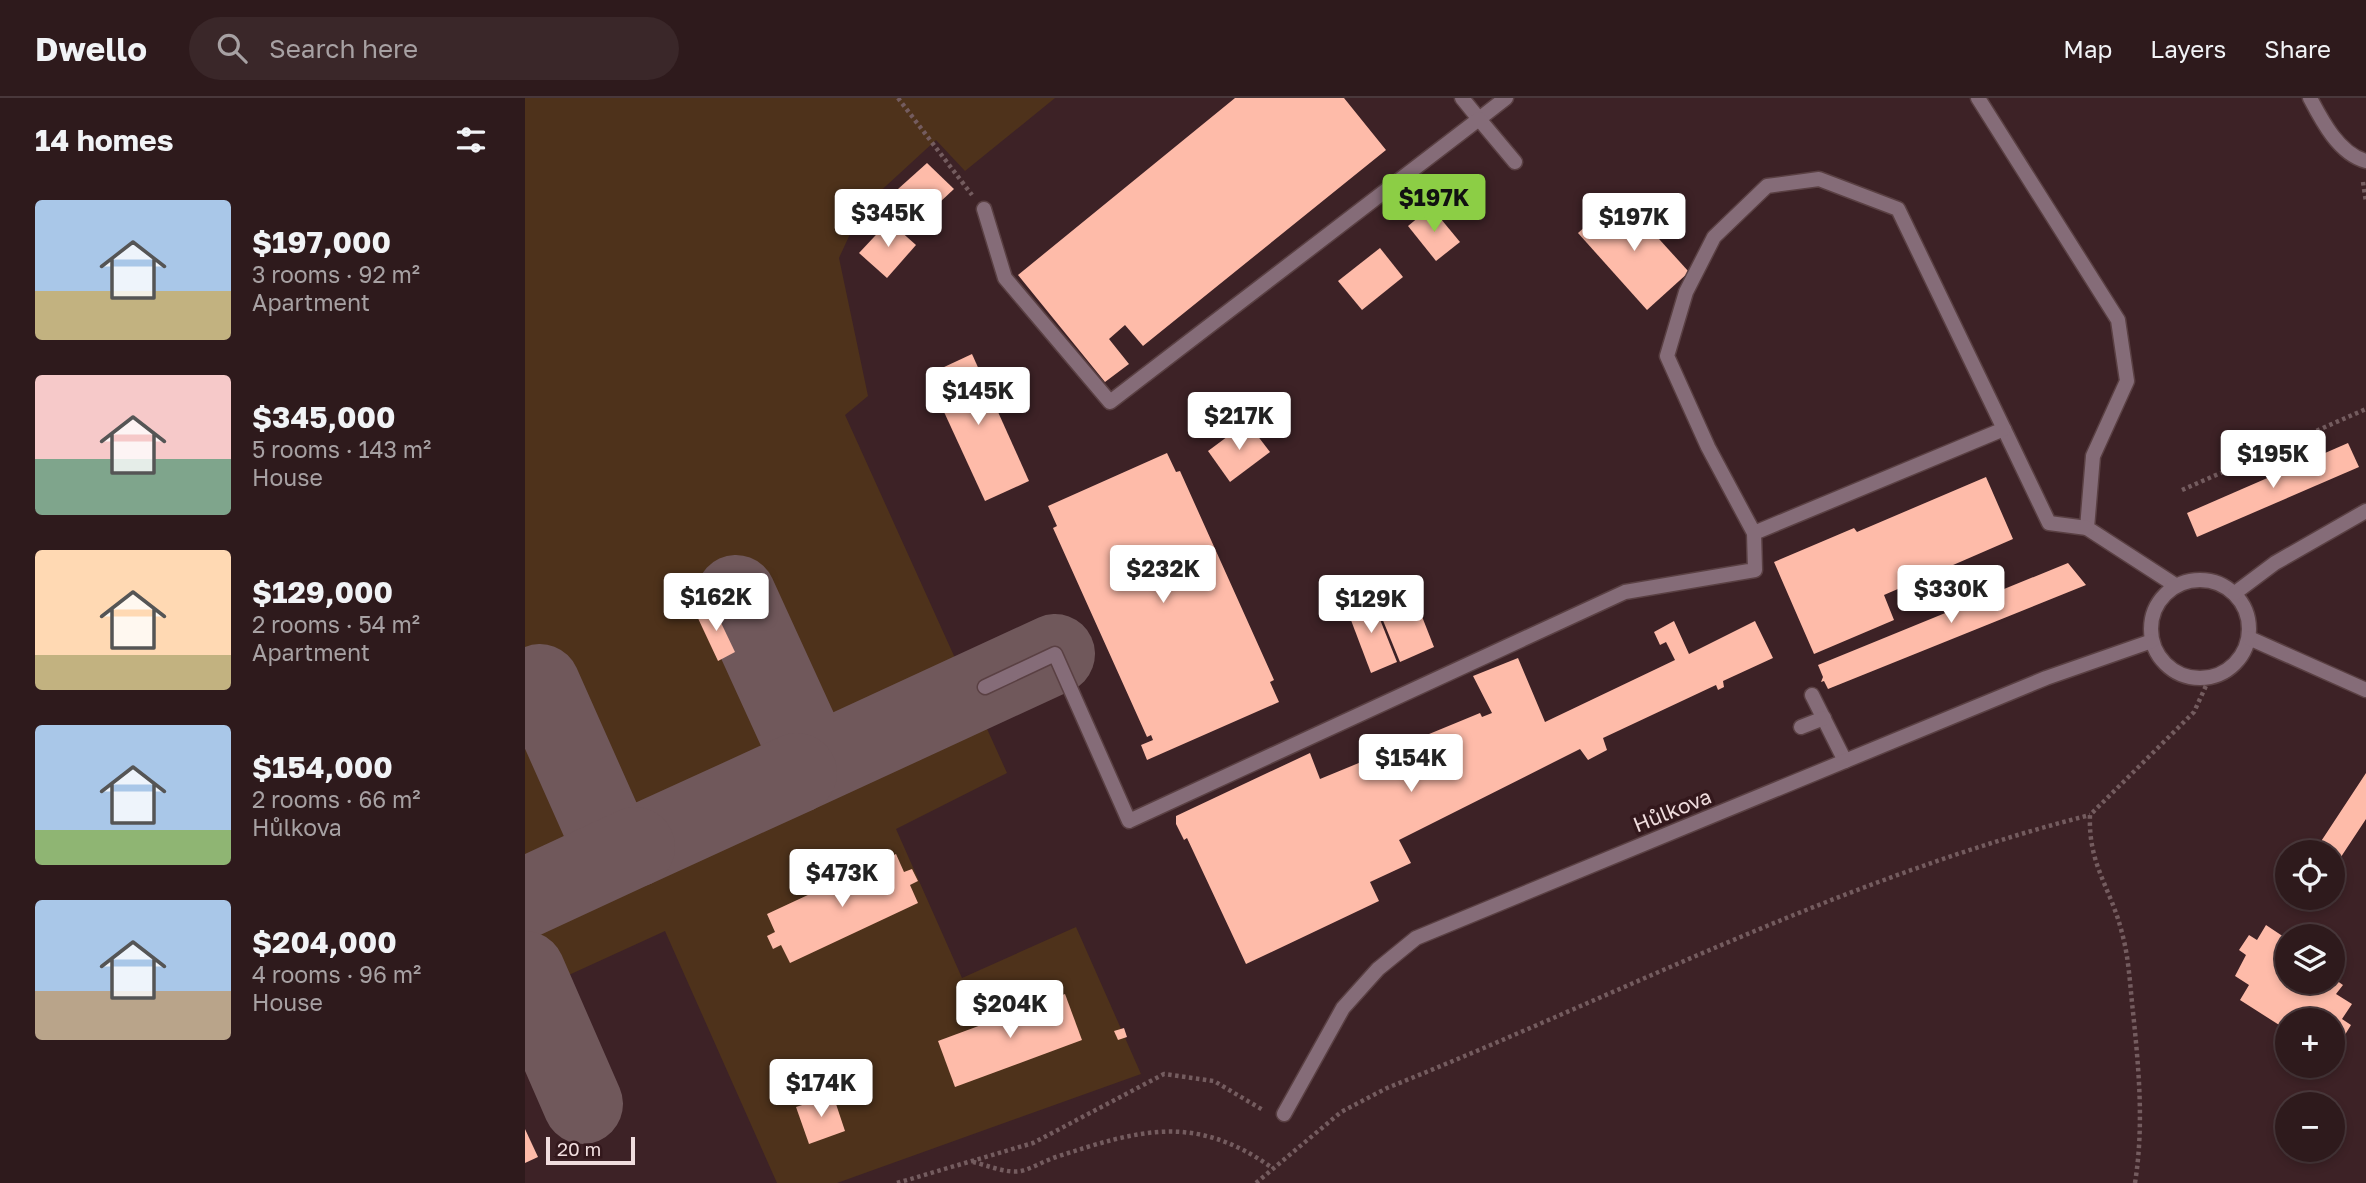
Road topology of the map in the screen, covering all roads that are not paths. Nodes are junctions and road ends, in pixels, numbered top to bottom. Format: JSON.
{"nodes":[{"id":1,"x":1462,"y":98,"type":"edge"},
{"id":2,"x":1506,"y":98,"type":"edge"},
{"id":3,"x":1979,"y":98,"type":"edge"},
{"id":4,"x":2310,"y":98,"type":"edge"},
{"id":5,"x":1479,"y":119,"type":"junction"},
{"id":6,"x":1515,"y":162,"type":"dead end"},
{"id":7,"x":2366,"y":162,"type":"edge"},
{"id":8,"x":983,"y":209,"type":"road end"},
{"id":9,"x":2004,"y":429,"type":"junction"},
{"id":10,"x":2366,"y":511,"type":"edge"},
{"id":11,"x":2087,"y":528,"type":"junction"},
{"id":12,"x":1755,"y":533,"type":"junction"},
{"id":13,"x":2175,"y":585,"type":"junction"},
{"id":14,"x":2235,"y":593,"type":"junction"},
{"id":15,"x":2249,"y":638,"type":"junction"},
{"id":16,"x":2152,"y":641,"type":"junction"},
{"id":17,"x":985,"y":687,"type":"dead end"},
{"id":18,"x":2366,"y":690,"type":"edge"},
{"id":19,"x":1812,"y":695,"type":"dead end"},
{"id":20,"x":1824,"y":718,"type":"junction"},
{"id":21,"x":1801,"y":727,"type":"dead end"},
{"id":22,"x":1845,"y":761,"type":"junction"},
{"id":23,"x":1284,"y":1114,"type":"road end"}],
"edges":[{"from":1,"to":5,"type":"street"},
{"from":2,"to":5,"type":"street"},
{"from":3,"to":11,"type":"street"},
{"from":4,"to":7,"type":"street"},
{"from":5,"to":6,"type":"street"},
{"from":5,"to":8,"type":"street"},
{"from":9,"to":11,"type":"street"},
{"from":9,"to":12,"type":"street"},
{"from":9,"to":12,"type":"street"},
{"from":10,"to":14,"type":"street"},
{"from":11,"to":13,"type":"street"},
{"from":12,"to":17,"type":"street"},
{"from":13,"to":14,"type":"street"},
{"from":13,"to":16,"type":"street"},
{"from":14,"to":15,"type":"street"},
{"from":15,"to":16,"type":"street"},
{"from":15,"to":18,"type":"street"},
{"from":16,"to":22,"type":"street","name":"Hůlkova"},
{"from":19,"to":20,"type":"street"},
{"from":20,"to":21,"type":"street"},
{"from":20,"to":22,"type":"street"},
{"from":22,"to":23,"type":"street","name":"Hůlkova"}]}
